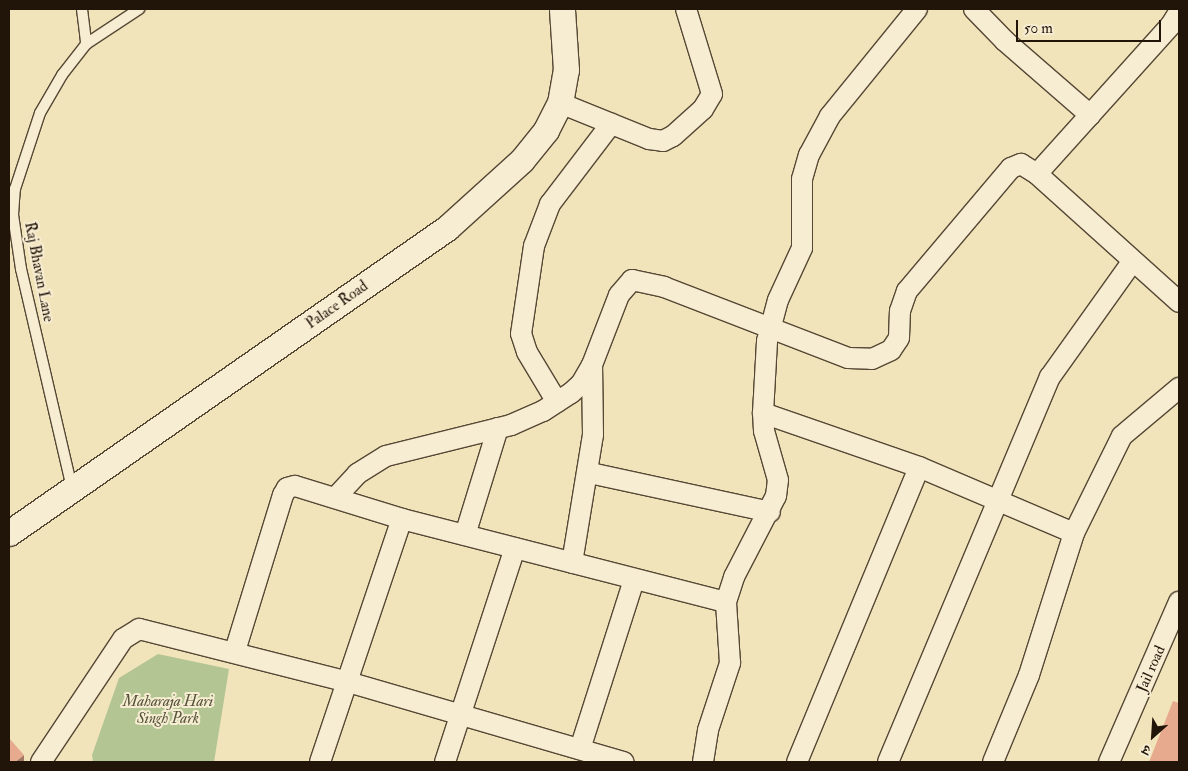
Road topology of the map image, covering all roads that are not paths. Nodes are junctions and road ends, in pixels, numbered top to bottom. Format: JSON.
{"nodes":[{"id":1,"x":82,"y":9,"type":"edge"},
{"id":2,"x":140,"y":9,"type":"edge"},
{"id":3,"x":562,"y":9,"type":"edge"},
{"id":4,"x":686,"y":9,"type":"edge"},
{"id":5,"x":917,"y":9,"type":"edge"},
{"id":6,"x":974,"y":9,"type":"edge"},
{"id":7,"x":1179,"y":12,"type":"edge"},
{"id":8,"x":86,"y":44,"type":"junction"},
{"id":9,"x":560,"y":103,"type":"junction"},
{"id":10,"x":1090,"y":115,"type":"junction"},
{"id":11,"x":612,"y":124,"type":"junction"},
{"id":12,"x":1037,"y":174,"type":"junction"},
{"id":13,"x":1132,"y":262,"type":"junction"},
{"id":14,"x":1179,"y":302,"type":"edge"},
{"id":15,"x":769,"y":326,"type":"junction"},
{"id":16,"x":592,"y":365,"type":"junction"},
{"id":17,"x":1179,"y":388,"type":"edge"},
{"id":18,"x":557,"y":402,"type":"junction"},
{"id":19,"x":763,"y":412,"type":"junction"},
{"id":20,"x":498,"y":428,"type":"junction"},
{"id":21,"x":919,"y":467,"type":"junction"},
{"id":22,"x":590,"y":473,"type":"junction"},
{"id":23,"x":72,"y":489,"type":"junction"},
{"id":24,"x":335,"y":498,"type":"junction"},
{"id":25,"x":999,"y":501,"type":"junction"},
{"id":26,"x":770,"y":512,"type":"junction"},
{"id":27,"x":402,"y":519,"type":"junction"},
{"id":28,"x":9,"y":532,"type":"edge"},
{"id":29,"x":1074,"y":533,"type":"junction"},
{"id":30,"x":465,"y":535,"type":"junction"},
{"id":31,"x":515,"y":548,"type":"junction"},
{"id":32,"x":572,"y":563,"type":"junction"},
{"id":33,"x":634,"y":580,"type":"junction"},
{"id":34,"x":726,"y":602,"type":"junction"},
{"id":35,"x":1179,"y":602,"type":"edge"},
{"id":36,"x":235,"y":651,"type":"junction"},
{"id":37,"x":348,"y":682,"type":"junction"},
{"id":38,"x":462,"y":717,"type":"junction"},
{"id":39,"x":569,"y":752,"type":"edge"},
{"id":40,"x":41,"y":762,"type":"edge"},
{"id":41,"x":320,"y":762,"type":"edge"},
{"id":42,"x":445,"y":762,"type":"edge"},
{"id":43,"x":624,"y":762,"type":"edge"},
{"id":44,"x":704,"y":762,"type":"edge"},
{"id":45,"x":796,"y":762,"type":"edge"},
{"id":46,"x":888,"y":762,"type":"edge"},
{"id":47,"x":993,"y":762,"type":"edge"},
{"id":48,"x":1108,"y":762,"type":"edge"}],
"edges":[{"from":1,"to":8,"type":"lane"},
{"from":2,"to":8,"type":"lane","name":"Raj Bhavan Lane"},
{"from":3,"to":9,"type":"street","name":"Palace Road"},
{"from":4,"to":11,"type":"street"},
{"from":5,"to":15,"type":"street"},
{"from":6,"to":10,"type":"street"},
{"from":7,"to":10,"type":"street"},
{"from":8,"to":23,"type":"lane","name":"Raj Bhavan Lane"},
{"from":9,"to":11,"type":"street"},
{"from":9,"to":23,"type":"street","name":"Palace Road"},
{"from":10,"to":12,"type":"street"},
{"from":11,"to":18,"type":"street"},
{"from":12,"to":13,"type":"street"},
{"from":12,"to":15,"type":"street"},
{"from":13,"to":14,"type":"street"},
{"from":13,"to":25,"type":"street"},
{"from":15,"to":16,"type":"street"},
{"from":15,"to":19,"type":"street"},
{"from":16,"to":18,"type":"street"},
{"from":16,"to":22,"type":"street"},
{"from":17,"to":29,"type":"street"},
{"from":18,"to":20,"type":"street"},
{"from":19,"to":21,"type":"street"},
{"from":19,"to":26,"type":"street"},
{"from":20,"to":24,"type":"street"},
{"from":20,"to":30,"type":"street"},
{"from":21,"to":25,"type":"street"},
{"from":21,"to":45,"type":"street"},
{"from":22,"to":26,"type":"street"},
{"from":22,"to":32,"type":"street"},
{"from":23,"to":28,"type":"street","name":"Palace Road"},
{"from":24,"to":27,"type":"street"},
{"from":24,"to":36,"type":"street"},
{"from":25,"to":29,"type":"street"},
{"from":25,"to":46,"type":"street"},
{"from":26,"to":34,"type":"street"},
{"from":27,"to":30,"type":"street"},
{"from":27,"to":37,"type":"street"},
{"from":29,"to":47,"type":"street"},
{"from":30,"to":31,"type":"street"},
{"from":31,"to":32,"type":"street"},
{"from":31,"to":38,"type":"street"},
{"from":32,"to":33,"type":"street"},
{"from":33,"to":34,"type":"street"},
{"from":33,"to":39,"type":"street"},
{"from":34,"to":44,"type":"street"},
{"from":35,"to":48,"type":"street","name":"Jail road"},
{"from":36,"to":37,"type":"street"},
{"from":36,"to":40,"type":"street"},
{"from":37,"to":38,"type":"street"},
{"from":37,"to":41,"type":"street"},
{"from":38,"to":39,"type":"street"},
{"from":38,"to":42,"type":"street"},
{"from":39,"to":43,"type":"street"}]}
